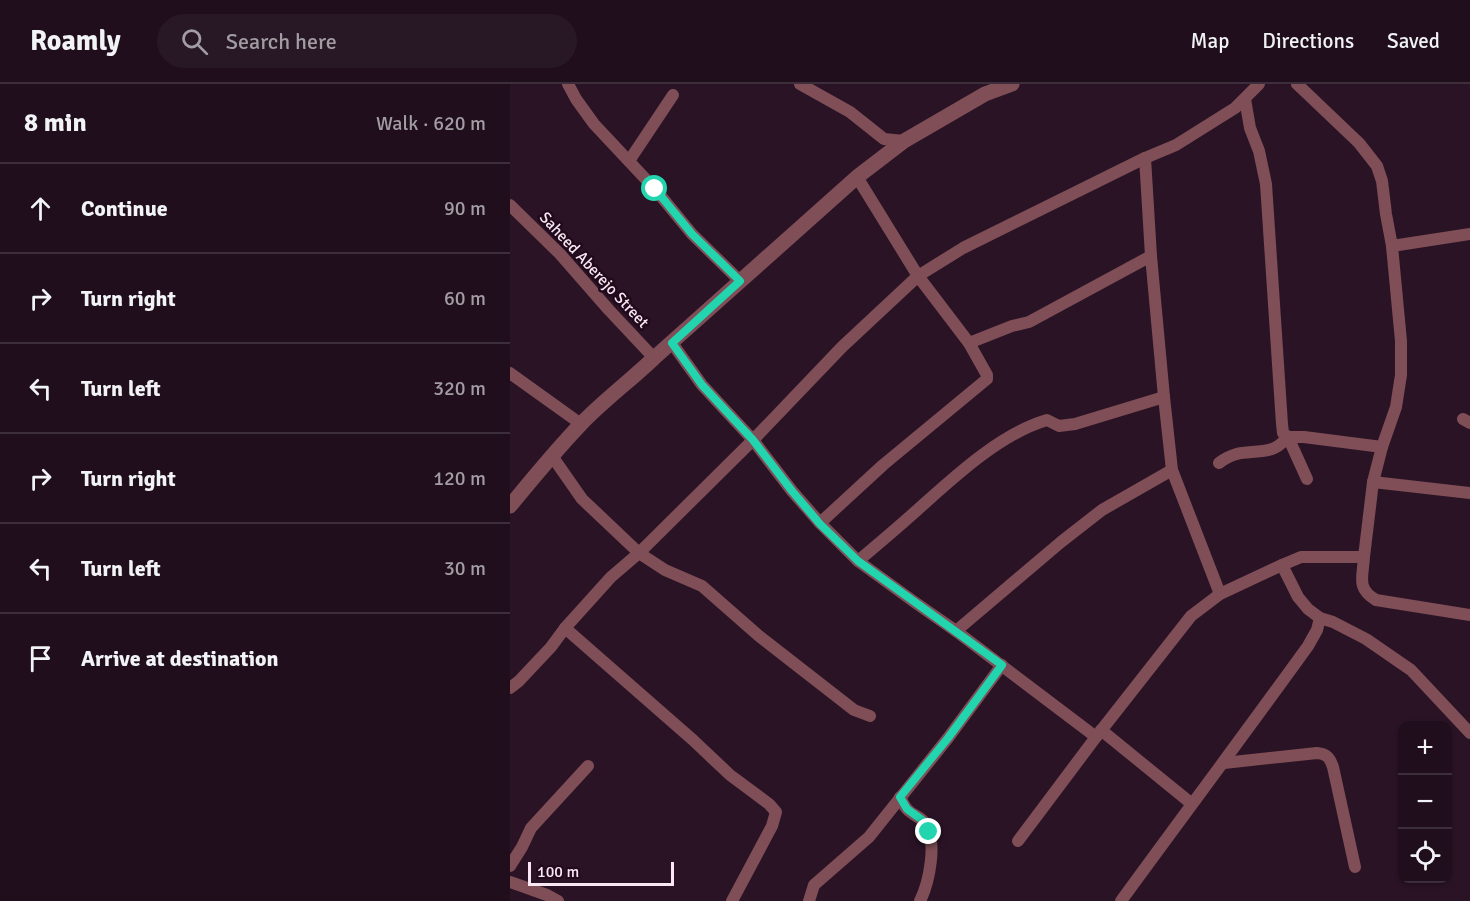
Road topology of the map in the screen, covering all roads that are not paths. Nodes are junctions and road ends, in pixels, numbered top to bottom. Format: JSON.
{"nodes":[{"id":1,"x":568,"y":84,"type":"edge"},
{"id":2,"x":800,"y":84,"type":"edge"},
{"id":3,"x":1012,"y":84,"type":"edge"},
{"id":4,"x":1259,"y":84,"type":"edge"},
{"id":5,"x":1297,"y":84,"type":"edge"},
{"id":6,"x":981,"y":89,"type":"edge"},
{"id":7,"x":674,"y":95,"type":"dead end"},
{"id":8,"x":1245,"y":99,"type":"junction"},
{"id":9,"x":904,"y":141,"type":"junction"},
{"id":10,"x":1145,"y":158,"type":"junction"},
{"id":11,"x":629,"y":161,"type":"junction"},
{"id":12,"x":857,"y":177,"type":"junction"},
{"id":13,"x":512,"y":212,"type":"edge"},
{"id":14,"x":1470,"y":234,"type":"edge"},
{"id":15,"x":1392,"y":246,"type":"junction"},
{"id":16,"x":1152,"y":256,"type":"junction"},
{"id":17,"x":918,"y":276,"type":"junction"},
{"id":18,"x":740,"y":281,"type":"junction"},
{"id":19,"x":672,"y":343,"type":"junction"},
{"id":20,"x":969,"y":343,"type":"junction"},
{"id":21,"x":654,"y":358,"type":"junction"},
{"id":22,"x":510,"y":373,"type":"edge"},
{"id":23,"x":1164,"y":398,"type":"junction"},
{"id":24,"x":581,"y":424,"type":"junction"},
{"id":25,"x":1288,"y":437,"type":"junction"},
{"id":26,"x":753,"y":440,"type":"junction"},
{"id":27,"x":1382,"y":447,"type":"junction"},
{"id":28,"x":552,"y":456,"type":"junction"},
{"id":29,"x":1219,"y":463,"type":"dead end"},
{"id":30,"x":1172,"y":470,"type":"junction"},
{"id":31,"x":1307,"y":479,"type":"dead end"},
{"id":32,"x":1373,"y":482,"type":"junction"},
{"id":33,"x":1470,"y":493,"type":"edge"},
{"id":34,"x":510,"y":506,"type":"edge"},
{"id":35,"x":820,"y":524,"type":"junction"},
{"id":36,"x":639,"y":553,"type":"junction"},
{"id":37,"x":1364,"y":557,"type":"junction"},
{"id":38,"x":858,"y":561,"type":"junction"},
{"id":39,"x":1282,"y":564,"type":"junction"},
{"id":40,"x":1220,"y":594,"type":"junction"},
{"id":41,"x":1470,"y":615,"type":"edge"},
{"id":42,"x":1320,"y":618,"type":"junction"},
{"id":43,"x":565,"y":628,"type":"junction"},
{"id":44,"x":956,"y":631,"type":"junction"},
{"id":45,"x":1002,"y":665,"type":"junction"},
{"id":46,"x":510,"y":688,"type":"edge"},
{"id":47,"x":870,"y":716,"type":"dead end"},
{"id":48,"x":1098,"y":733,"type":"junction"},
{"id":49,"x":1470,"y":733,"type":"edge"},
{"id":50,"x":1224,"y":763,"type":"junction"},
{"id":51,"x":588,"y":766,"type":"dead end"},
{"id":52,"x":900,"y":797,"type":"junction"},
{"id":53,"x":1192,"y":804,"type":"junction"},
{"id":54,"x":1018,"y":841,"type":"dead end"},
{"id":55,"x":510,"y":866,"type":"edge"},
{"id":56,"x":1355,"y":867,"type":"dead end"},
{"id":57,"x":510,"y":882,"type":"edge"},
{"id":58,"x":558,"y":901,"type":"edge"},
{"id":59,"x":732,"y":901,"type":"edge"},
{"id":60,"x":809,"y":901,"type":"edge"},
{"id":61,"x":920,"y":901,"type":"edge"},
{"id":62,"x":1121,"y":901,"type":"edge"}],
"edges":[{"from":1,"to":11,"type":"street"},
{"from":2,"to":9,"type":"street"},
{"from":3,"to":6,"type":"street"},
{"from":4,"to":8,"type":"street"},
{"from":5,"to":15,"type":"street"},
{"from":6,"to":9,"type":"street"},
{"from":7,"to":11,"type":"street"},
{"from":8,"to":10,"type":"street"},
{"from":8,"to":25,"type":"street"},
{"from":9,"to":12,"type":"street"},
{"from":10,"to":16,"type":"street"},
{"from":10,"to":17,"type":"street"},
{"from":11,"to":18,"type":"street"},
{"from":12,"to":17,"type":"street"},
{"from":12,"to":18,"type":"street"},
{"from":13,"to":21,"type":"street","name":"Saheed Aberejo Street"},
{"from":14,"to":15,"type":"street"},
{"from":15,"to":27,"type":"street"},
{"from":16,"to":20,"type":"street"},
{"from":16,"to":23,"type":"street"},
{"from":17,"to":20,"type":"street"},
{"from":17,"to":26,"type":"street"},
{"from":18,"to":19,"type":"street"},
{"from":19,"to":21,"type":"street"},
{"from":19,"to":26,"type":"street"},
{"from":20,"to":35,"type":"street"},
{"from":21,"to":24,"type":"street"},
{"from":22,"to":24,"type":"street"},
{"from":23,"to":30,"type":"street"},
{"from":23,"to":38,"type":"street"},
{"from":24,"to":28,"type":"street"},
{"from":25,"to":27,"type":"street"},
{"from":25,"to":29,"type":"street"},
{"from":25,"to":31,"type":"street"},
{"from":26,"to":35,"type":"street"},
{"from":26,"to":36,"type":"street"},
{"from":27,"to":32,"type":"street"},
{"from":28,"to":34,"type":"street"},
{"from":28,"to":36,"type":"street"},
{"from":30,"to":40,"type":"street"},
{"from":30,"to":44,"type":"street"},
{"from":32,"to":33,"type":"street"},
{"from":32,"to":37,"type":"street"},
{"from":35,"to":38,"type":"street"},
{"from":36,"to":43,"type":"street"},
{"from":36,"to":47,"type":"street"},
{"from":37,"to":39,"type":"street"},
{"from":37,"to":41,"type":"street"},
{"from":38,"to":44,"type":"street"},
{"from":39,"to":40,"type":"street"},
{"from":39,"to":42,"type":"street"},
{"from":40,"to":48,"type":"street"},
{"from":42,"to":49,"type":"street"},
{"from":42,"to":50,"type":"street"},
{"from":43,"to":46,"type":"street"},
{"from":43,"to":59,"type":"street"},
{"from":44,"to":45,"type":"street"},
{"from":45,"to":48,"type":"street"},
{"from":45,"to":52,"type":"street"},
{"from":48,"to":53,"type":"street"},
{"from":48,"to":54,"type":"street"},
{"from":50,"to":53,"type":"street"},
{"from":50,"to":56,"type":"street"},
{"from":51,"to":55,"type":"street"},
{"from":52,"to":60,"type":"street"},
{"from":52,"to":61,"type":"street"},
{"from":53,"to":62,"type":"street"},
{"from":57,"to":58,"type":"street"}]}
